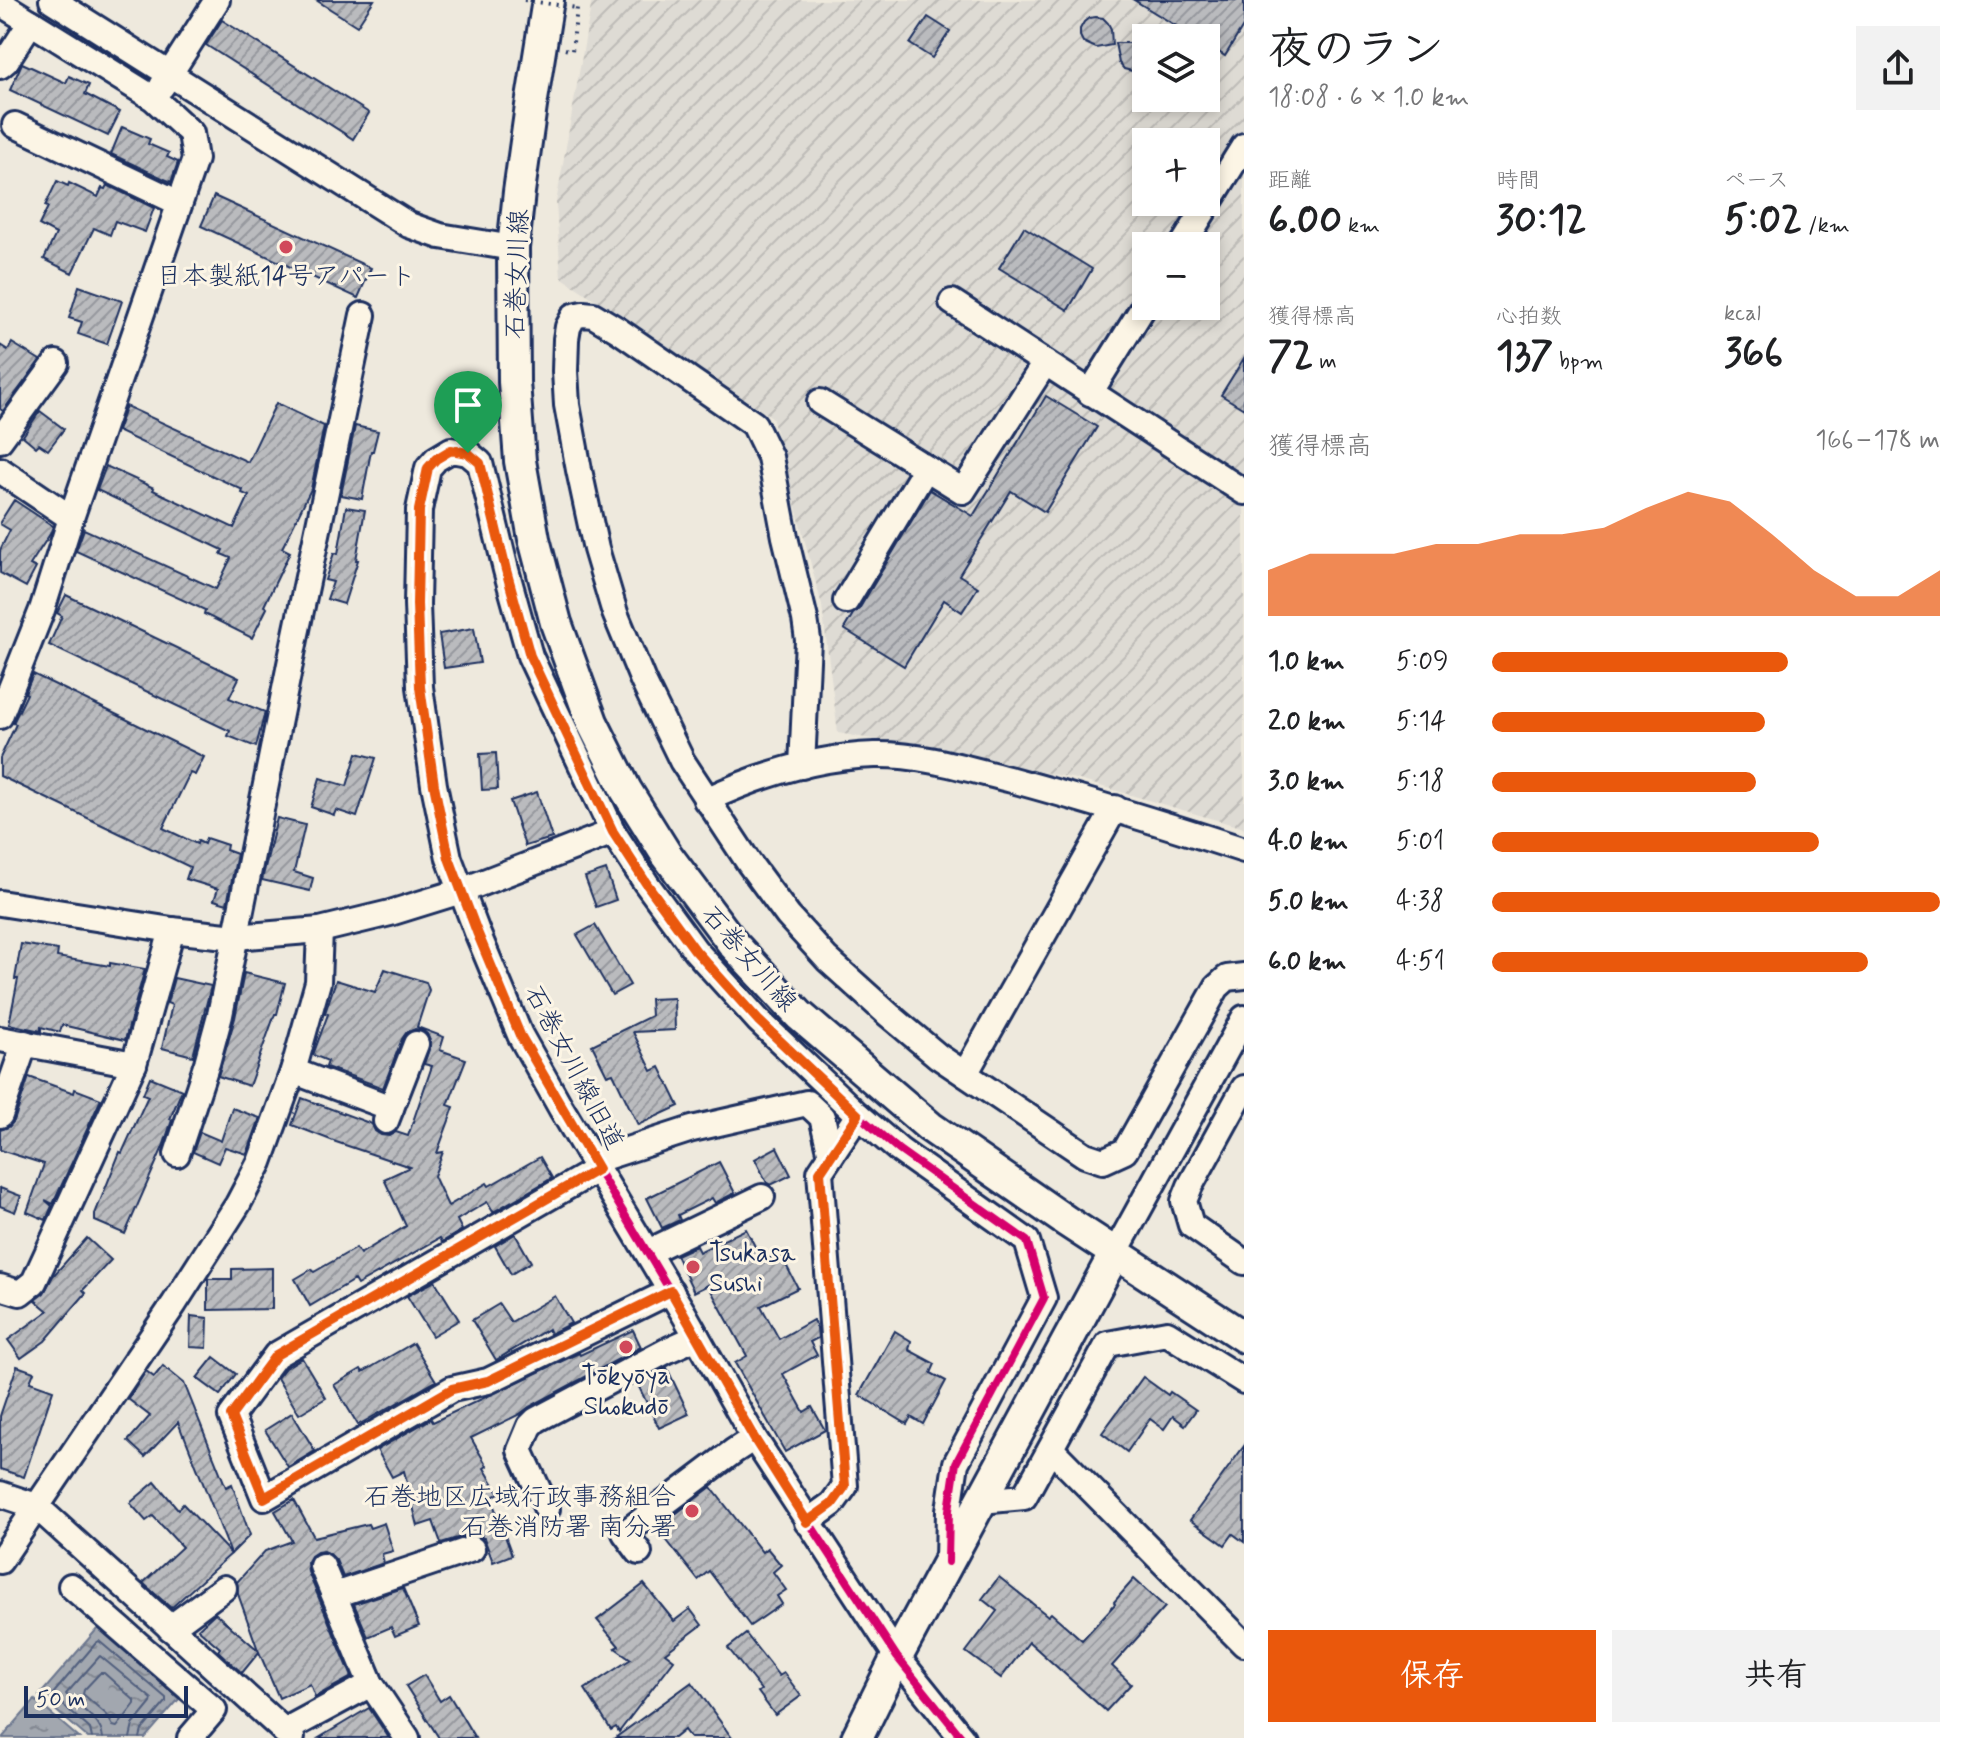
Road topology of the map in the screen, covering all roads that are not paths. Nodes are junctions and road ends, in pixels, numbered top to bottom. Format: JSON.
{"nodes":[{"id":1,"x":52,"y":0,"type":"edge"},
{"id":2,"x":217,"y":0,"type":"edge"},
{"id":3,"x":548,"y":0,"type":"edge"},
{"id":4,"x":0,"y":3,"type":"edge"},
{"id":5,"x":31,"y":22,"type":"junction"},
{"id":6,"x":0,"y":66,"type":"edge"},
{"id":7,"x":169,"y":76,"type":"junction"},
{"id":8,"x":153,"y":98,"type":"junction"},
{"id":9,"x":15,"y":125,"type":"dead end"},
{"id":10,"x":1244,"y":146,"type":"edge"},
{"id":11,"x":179,"y":203,"type":"junction"},
{"id":12,"x":1191,"y":232,"type":"edge"},
{"id":13,"x":513,"y":248,"type":"junction"},
{"id":14,"x":952,"y":302,"type":"dead end"},
{"id":15,"x":363,"y":315,"type":"dead end"},
{"id":16,"x":1135,"y":320,"type":"edge"},
{"id":17,"x":56,"y":363,"type":"dead end"},
{"id":18,"x":1045,"y":363,"type":"junction"},
{"id":19,"x":1090,"y":393,"type":"junction"},
{"id":20,"x":820,"y":402,"type":"dead end"},
{"id":21,"x":0,"y":440,"type":"edge"},
{"id":22,"x":926,"y":468,"type":"junction"},
{"id":23,"x":4,"y":481,"type":"edge"},
{"id":24,"x":1244,"y":492,"type":"edge"},
{"id":25,"x":71,"y":518,"type":"junction"},
{"id":26,"x":846,"y":601,"type":"dead end"},
{"id":27,"x":0,"y":716,"type":"edge"},
{"id":28,"x":802,"y":766,"type":"junction"},
{"id":29,"x":706,"y":800,"type":"junction"},
{"id":30,"x":1115,"y":808,"type":"junction"},
{"id":31,"x":613,"y":832,"type":"junction"},
{"id":32,"x":1244,"y":850,"type":"edge"},
{"id":33,"x":461,"y":891,"type":"junction"},
{"id":34,"x":0,"y":903,"type":"edge"},
{"id":35,"x":172,"y":930,"type":"junction"},
{"id":36,"x":320,"y":930,"type":"junction"},
{"id":37,"x":235,"y":937,"type":"junction"},
{"id":38,"x":1244,"y":976,"type":"edge"},
{"id":39,"x":1244,"y":1018,"type":"edge"},
{"id":40,"x":0,"y":1039,"type":"edge"},
{"id":41,"x":25,"y":1043,"type":"junction"},
{"id":42,"x":416,"y":1044,"type":"dead end"},
{"id":43,"x":134,"y":1064,"type":"junction"},
{"id":44,"x":293,"y":1071,"type":"junction"},
{"id":45,"x":965,"y":1074,"type":"junction"},
{"id":46,"x":1244,"y":1088,"type":"edge"},
{"id":47,"x":0,"y":1115,"type":"edge"},
{"id":48,"x":858,"y":1115,"type":"junction"},
{"id":49,"x":177,"y":1154,"type":"dead end"},
{"id":50,"x":831,"y":1155,"type":"junction"},
{"id":51,"x":595,"y":1165,"type":"junction"},
{"id":52,"x":762,"y":1197,"type":"dead end"},
{"id":53,"x":648,"y":1252,"type":"junction"},
{"id":54,"x":1115,"y":1253,"type":"junction"},
{"id":55,"x":1244,"y":1262,"type":"edge"},
{"id":56,"x":0,"y":1287,"type":"edge"},
{"id":57,"x":671,"y":1291,"type":"junction"},
{"id":58,"x":697,"y":1337,"type":"junction"},
{"id":59,"x":1244,"y":1337,"type":"edge"},
{"id":60,"x":1244,"y":1381,"type":"edge"},
{"id":61,"x":1031,"y":1407,"type":"junction"},
{"id":62,"x":1062,"y":1428,"type":"junction"},
{"id":63,"x":754,"y":1438,"type":"junction"},
{"id":64,"x":1051,"y":1449,"type":"junction"},
{"id":65,"x":0,"y":1494,"type":"edge"},
{"id":66,"x":981,"y":1501,"type":"junction"},
{"id":67,"x":36,"y":1506,"type":"junction"},
{"id":68,"x":547,"y":1509,"type":"dead end"},
{"id":69,"x":807,"y":1522,"type":"junction"},
{"id":70,"x":472,"y":1549,"type":"dead end"},
{"id":71,"x":639,"y":1552,"type":"dead end"},
{"id":72,"x":0,"y":1561,"type":"edge"},
{"id":73,"x":948,"y":1562,"type":"junction"},
{"id":74,"x":322,"y":1566,"type":"dead end"},
{"id":75,"x":71,"y":1586,"type":"dead end"},
{"id":76,"x":224,"y":1588,"type":"dead end"},
{"id":77,"x":335,"y":1595,"type":"junction"},
{"id":78,"x":170,"y":1628,"type":"junction"},
{"id":79,"x":1244,"y":1644,"type":"edge"},
{"id":80,"x":897,"y":1657,"type":"junction"},
{"id":81,"x":371,"y":1684,"type":"junction"},
{"id":82,"x":288,"y":1734,"type":"edge"},
{"id":83,"x":190,"y":1738,"type":"edge"},
{"id":84,"x":407,"y":1738,"type":"edge"},
{"id":85,"x":857,"y":1738,"type":"edge"},
{"id":86,"x":962,"y":1738,"type":"edge"}],
"edges":[{"from":1,"to":7,"type":"street"},
{"from":2,"to":7,"type":"street"},
{"from":3,"to":13,"type":"main road","name":"石巻女川線"},
{"from":4,"to":5,"type":"street"},
{"from":5,"to":6,"type":"street"},
{"from":5,"to":8,"type":"street"},
{"from":7,"to":8,"type":"street"},
{"from":7,"to":13,"type":"street"},
{"from":8,"to":11,"type":"street"},
{"from":9,"to":11,"type":"street"},
{"from":10,"to":12,"type":"street"},
{"from":11,"to":25,"type":"street"},
{"from":13,"to":54,"type":"main road","name":"石巻女川線"},
{"from":14,"to":18,"type":"street"},
{"from":15,"to":37,"type":"street"},
{"from":16,"to":19,"type":"street"},
{"from":17,"to":21,"type":"street"},
{"from":18,"to":19,"type":"street"},
{"from":18,"to":22,"type":"street"},
{"from":19,"to":24,"type":"street"},
{"from":20,"to":22,"type":"street"},
{"from":22,"to":26,"type":"street"},
{"from":23,"to":25,"type":"street"},
{"from":25,"to":27,"type":"street"},
{"from":28,"to":29,"type":"street"},
{"from":28,"to":29,"type":"street"},
{"from":28,"to":30,"type":"street"},
{"from":29,"to":45,"type":"street"},
{"from":30,"to":32,"type":"street"},
{"from":30,"to":45,"type":"street"},
{"from":31,"to":33,"type":"street"},
{"from":31,"to":33,"type":"street","name":"石巻女川線旧道"},
{"from":31,"to":48,"type":"street"},
{"from":33,"to":36,"type":"street"},
{"from":33,"to":51,"type":"street","name":"石巻女川線旧道"},
{"from":34,"to":35,"type":"street"},
{"from":35,"to":37,"type":"street"},
{"from":35,"to":43,"type":"street"},
{"from":36,"to":37,"type":"street"},
{"from":36,"to":44,"type":"street"},
{"from":37,"to":49,"type":"street"},
{"from":38,"to":45,"type":"street"},
{"from":39,"to":54,"type":"street"},
{"from":40,"to":41,"type":"street"},
{"from":41,"to":43,"type":"street"},
{"from":41,"to":47,"type":"street"},
{"from":42,"to":44,"type":"street"},
{"from":43,"to":56,"type":"street"},
{"from":44,"to":67,"type":"street"},
{"from":46,"to":55,"type":"street"},
{"from":48,"to":50,"type":"street"},
{"from":48,"to":73,"type":"street"},
{"from":50,"to":51,"type":"street"},
{"from":50,"to":69,"type":"street"},
{"from":51,"to":53,"type":"street","name":"石巻女川線旧道"},
{"from":51,"to":57,"type":"street"},
{"from":52,"to":53,"type":"street"},
{"from":53,"to":57,"type":"street","name":"石巻女川線旧道"},
{"from":54,"to":59,"type":"main road","name":"石巻女川線"},
{"from":54,"to":61,"type":"main road"},
{"from":57,"to":58,"type":"street","name":"石巻女川線旧道"},
{"from":58,"to":63,"type":"street","name":"石巻女川線旧道"},
{"from":58,"to":68,"type":"street"},
{"from":60,"to":62,"type":"street"},
{"from":61,"to":62,"type":"street"},
{"from":61,"to":66,"type":"main road"},
{"from":62,"to":64,"type":"street"},
{"from":63,"to":69,"type":"street","name":"石巻女川線旧道"},
{"from":63,"to":71,"type":"street"},
{"from":64,"to":66,"type":"street"},
{"from":64,"to":79,"type":"street"},
{"from":65,"to":67,"type":"street"},
{"from":66,"to":73,"type":"main road"},
{"from":67,"to":72,"type":"street"},
{"from":67,"to":78,"type":"street"},
{"from":69,"to":80,"type":"street","name":"石巻女川線旧道"},
{"from":70,"to":77,"type":"street"},
{"from":73,"to":80,"type":"main road"},
{"from":74,"to":77,"type":"street"},
{"from":75,"to":83,"type":"street"},
{"from":76,"to":78,"type":"street"},
{"from":77,"to":81,"type":"street"},
{"from":78,"to":82,"type":"street"},
{"from":80,"to":85,"type":"main road"},
{"from":80,"to":86,"type":"street","name":"石巻女川線旧道"},
{"from":81,"to":82,"type":"street"},
{"from":81,"to":84,"type":"street"}]}
